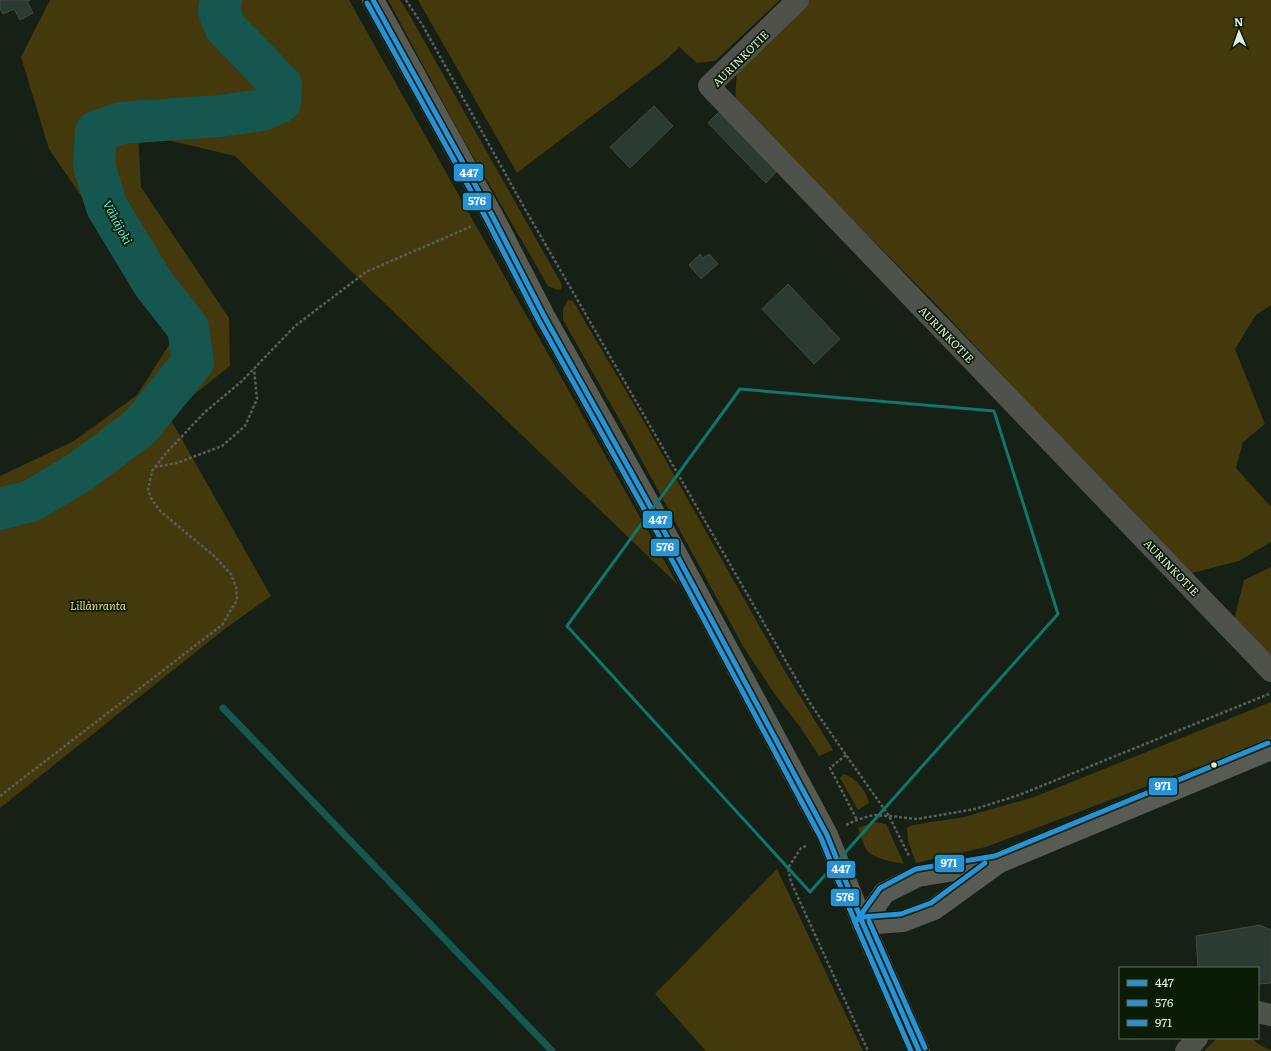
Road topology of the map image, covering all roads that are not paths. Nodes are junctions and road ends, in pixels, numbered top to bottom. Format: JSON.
{"nodes":[{"id":1,"x":373,"y":0,"type":"edge"},
{"id":2,"x":798,"y":0,"type":"edge"},
{"id":3,"x":1271,"y":671,"type":"edge"},
{"id":4,"x":1271,"y":749,"type":"edge"},
{"id":5,"x":997,"y":863,"type":"junction"},
{"id":6,"x":863,"y":924,"type":"junction"},
{"id":7,"x":1259,"y":1012,"type":"edge"},
{"id":8,"x":1271,"y":1015,"type":"edge"},
{"id":9,"x":1196,"y":1039,"type":"edge"},
{"id":10,"x":919,"y":1051,"type":"edge"},
{"id":11,"x":1186,"y":1051,"type":"edge"}],
"edges":[{"from":1,"to":6,"type":"main road"},
{"from":2,"to":3,"type":"street","name":"AURINKOTIE"},
{"from":4,"to":5,"type":"main road"},
{"from":5,"to":6,"type":"main road"},
{"from":5,"to":6,"type":"main road"},
{"from":6,"to":10,"type":"main road"},
{"from":7,"to":8,"type":"street"},
{"from":9,"to":11,"type":"street"}]}
